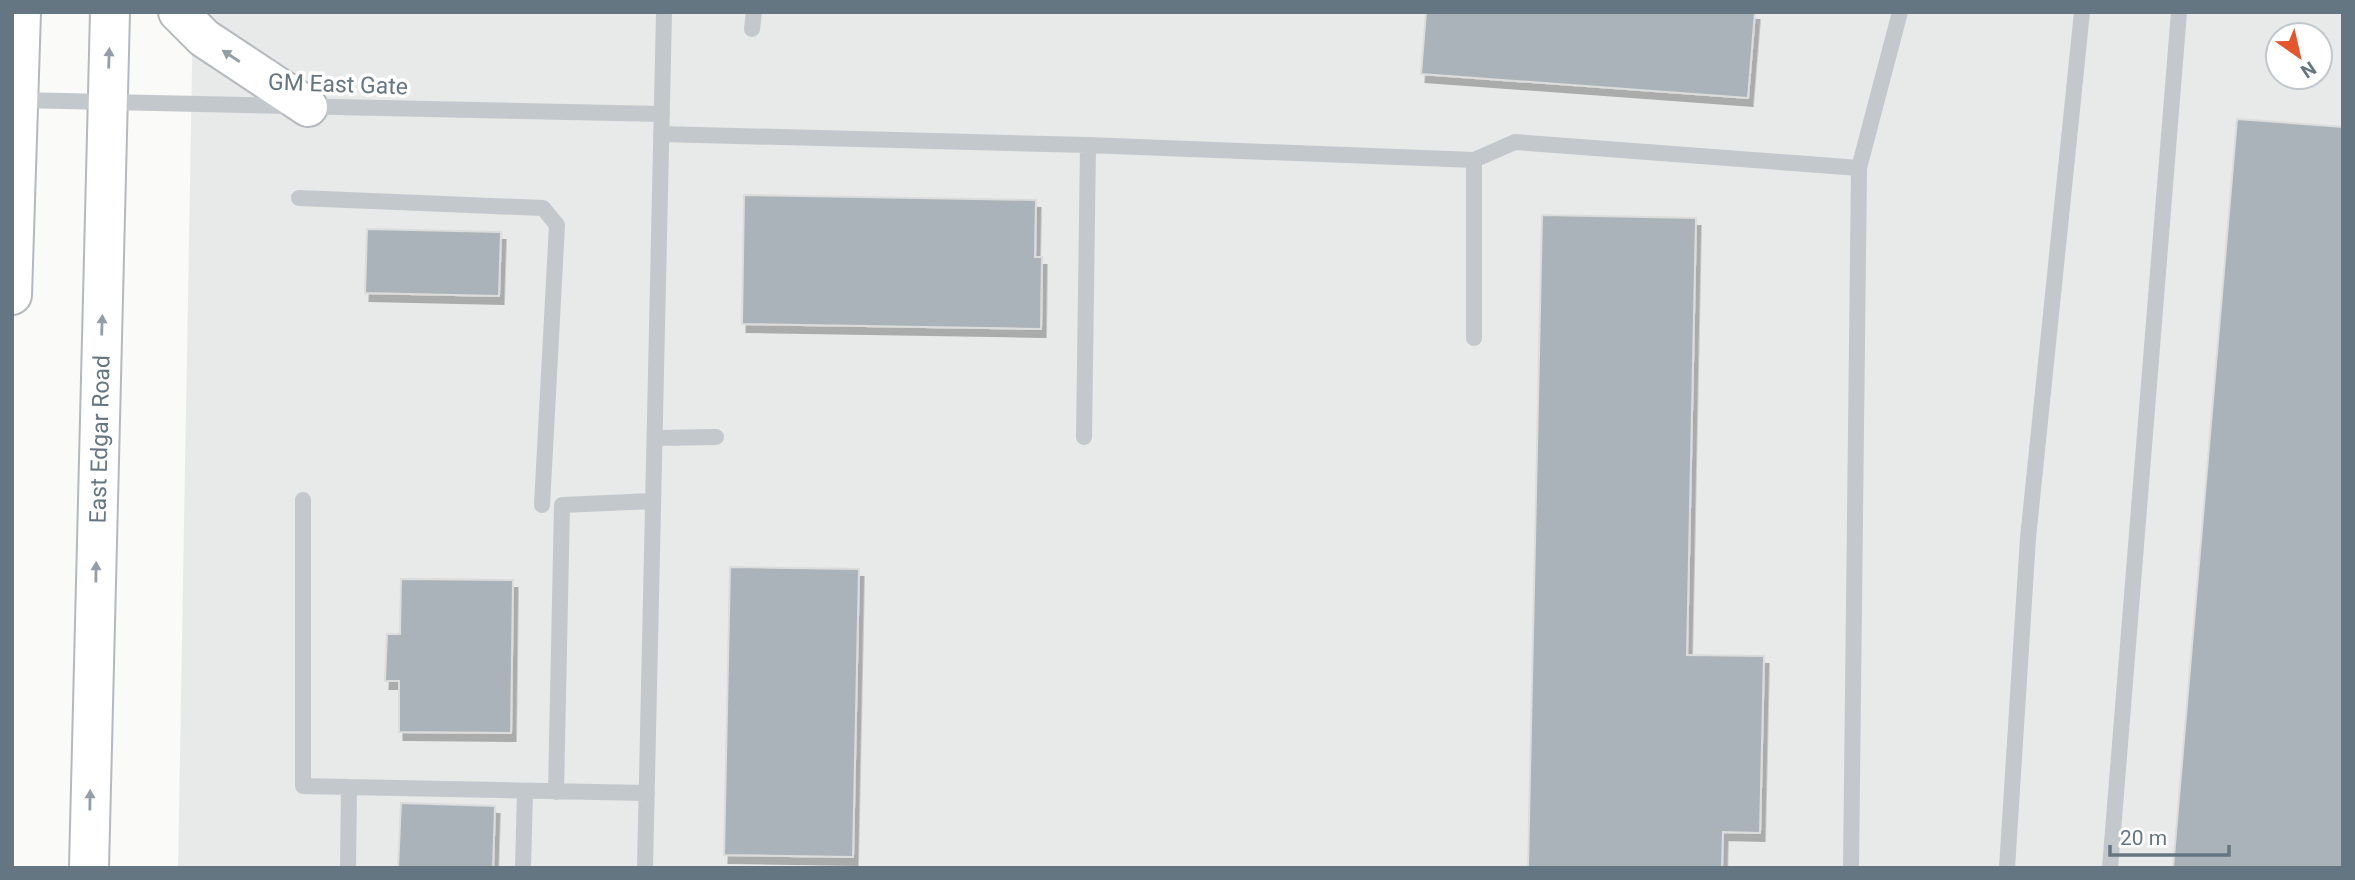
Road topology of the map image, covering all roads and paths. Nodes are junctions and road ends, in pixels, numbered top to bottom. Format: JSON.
{"nodes":[{"id":1,"x":21,"y":12,"type":"edge"},
{"id":2,"x":110,"y":12,"type":"edge"},
{"id":3,"x":178,"y":12,"type":"edge"},
{"id":4,"x":664,"y":12,"type":"edge"},
{"id":5,"x":754,"y":12,"type":"edge"},
{"id":6,"x":1900,"y":12,"type":"edge"},
{"id":7,"x":2082,"y":12,"type":"edge"},
{"id":8,"x":2179,"y":12,"type":"edge"},
{"id":9,"x":752,"y":29,"type":"dead end"},
{"id":10,"x":15,"y":99,"type":"edge"},
{"id":11,"x":108,"y":103,"type":"junction"},
{"id":12,"x":308,"y":107,"type":"junction"},
{"id":13,"x":663,"y":114,"type":"junction"},
{"id":14,"x":660,"y":134,"type":"junction"},
{"id":15,"x":1088,"y":145,"type":"junction"},
{"id":16,"x":1474,"y":160,"type":"junction"},
{"id":17,"x":1859,"y":168,"type":"junction"},
{"id":18,"x":299,"y":198,"type":"dead end"},
{"id":19,"x":13,"y":255,"type":"edge"},
{"id":20,"x":12,"y":295,"type":"edge"},
{"id":21,"x":1474,"y":338,"type":"dead end"},
{"id":22,"x":1084,"y":437,"type":"dead end"},
{"id":23,"x":655,"y":438,"type":"junction"},
{"id":24,"x":716,"y":438,"type":"dead end"},
{"id":25,"x":303,"y":500,"type":"dead end"},
{"id":26,"x":653,"y":501,"type":"junction"},
{"id":27,"x":542,"y":505,"type":"dead end"},
{"id":28,"x":349,"y":787,"type":"junction"},
{"id":29,"x":525,"y":792,"type":"junction"},
{"id":30,"x":556,"y":792,"type":"junction"},
{"id":31,"x":647,"y":793,"type":"junction"},
{"id":32,"x":89,"y":868,"type":"edge"},
{"id":33,"x":348,"y":868,"type":"edge"},
{"id":34,"x":523,"y":868,"type":"edge"},
{"id":35,"x":645,"y":868,"type":"edge"},
{"id":36,"x":1851,"y":868,"type":"edge"},
{"id":37,"x":2007,"y":868,"type":"edge"},
{"id":38,"x":2110,"y":868,"type":"edge"}],
"edges":[{"from":1,"to":10,"type":"highway"},
{"from":11,"to":2,"type":"highway","name":"East Edgar Road","one_way":true},
{"from":12,"to":3,"type":"highway","one_way":true},
{"from":4,"to":13,"type":"lane"},
{"from":5,"to":9,"type":"lane"},
{"from":6,"to":17,"type":"lane"},
{"from":7,"to":37,"type":"lane"},
{"from":8,"to":38,"type":"lane"},
{"from":10,"to":11,"type":"lane","name":"GM East Gate"},
{"from":10,"to":19,"type":"highway"},
{"from":11,"to":12,"type":"lane","name":"GM East Gate"},
{"from":32,"to":11,"type":"highway","name":"East Edgar Road","one_way":true},
{"from":12,"to":13,"type":"lane","name":"GM East Gate"},
{"from":13,"to":14,"type":"lane"},
{"from":14,"to":15,"type":"lane"},
{"from":14,"to":23,"type":"lane"},
{"from":15,"to":16,"type":"lane"},
{"from":15,"to":22,"type":"lane"},
{"from":16,"to":17,"type":"lane"},
{"from":16,"to":21,"type":"lane"},
{"from":17,"to":36,"type":"lane"},
{"from":18,"to":27,"type":"lane"},
{"from":19,"to":20,"type":"highway"},
{"from":23,"to":24,"type":"lane"},
{"from":23,"to":26,"type":"lane"},
{"from":25,"to":28,"type":"lane"},
{"from":26,"to":30,"type":"lane"},
{"from":26,"to":31,"type":"lane"},
{"from":28,"to":29,"type":"lane"},
{"from":28,"to":33,"type":"lane"},
{"from":29,"to":30,"type":"lane"},
{"from":29,"to":34,"type":"lane"},
{"from":30,"to":31,"type":"lane"},
{"from":31,"to":35,"type":"lane"}]}
